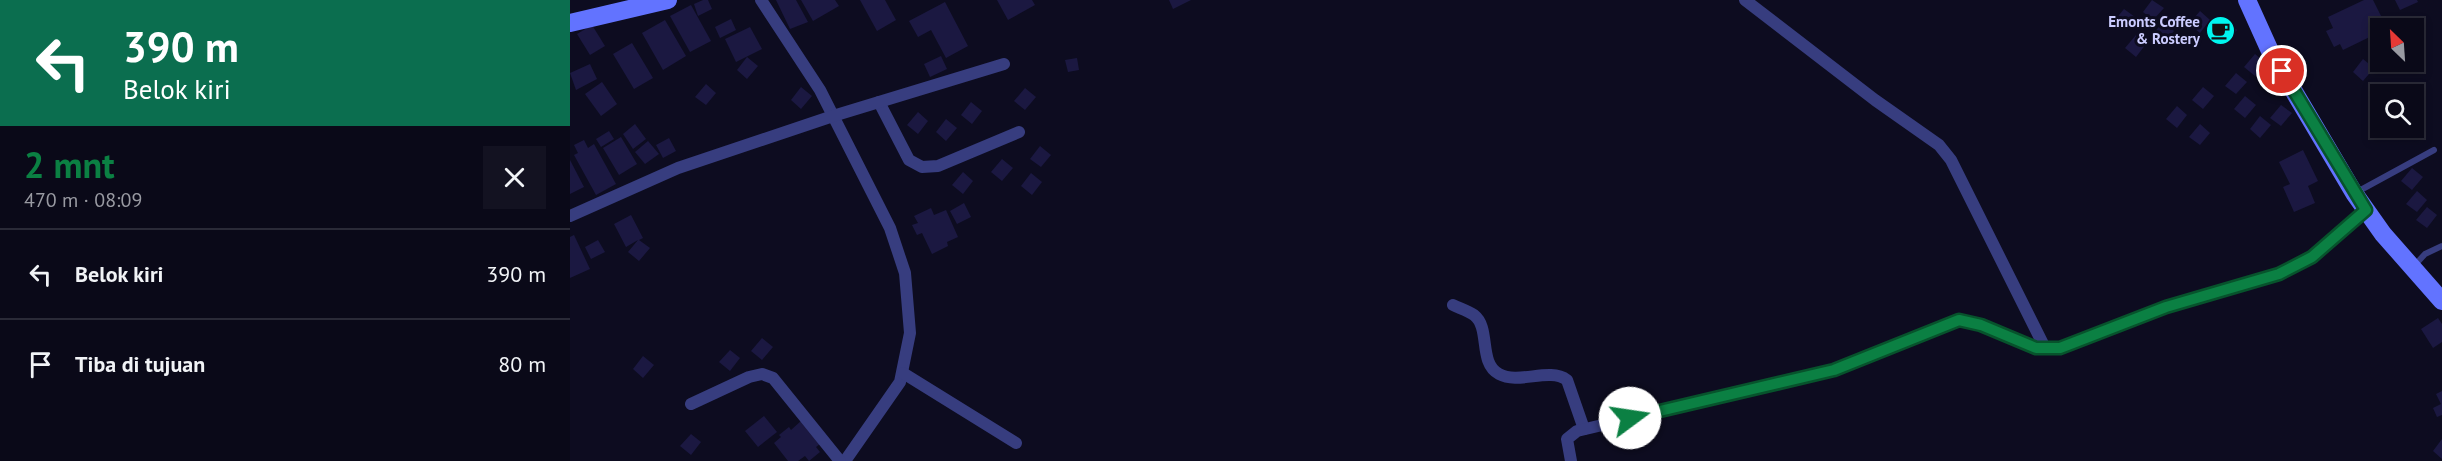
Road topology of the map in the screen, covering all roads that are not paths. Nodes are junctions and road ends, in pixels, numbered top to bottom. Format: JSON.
{"nodes":[{"id":1,"x":668,"y":0,"type":"edge"},
{"id":2,"x":761,"y":0,"type":"edge"},
{"id":3,"x":1745,"y":0,"type":"edge"},
{"id":4,"x":2247,"y":0,"type":"edge"},
{"id":5,"x":570,"y":23,"type":"edge"},
{"id":6,"x":1004,"y":64,"type":"dead end"},
{"id":7,"x":879,"y":102,"type":"junction"},
{"id":8,"x":834,"y":116,"type":"junction"},
{"id":9,"x":1019,"y":132,"type":"dead end"},
{"id":10,"x":2434,"y":150,"type":"dead end"},
{"id":11,"x":2354,"y":194,"type":"junction"},
{"id":12,"x":2366,"y":210,"type":"junction"},
{"id":13,"x":570,"y":216,"type":"edge"},
{"id":14,"x":2442,"y":246,"type":"edge"},
{"id":15,"x":2411,"y":268,"type":"junction"},
{"id":16,"x":2442,"y":300,"type":"edge"},
{"id":17,"x":1453,"y":305,"type":"dead end"},
{"id":18,"x":2045,"y":348,"type":"junction"},
{"id":19,"x":903,"y":373,"type":"junction"},
{"id":20,"x":691,"y":404,"type":"dead end"},
{"id":21,"x":1584,"y":429,"type":"junction"},
{"id":22,"x":1016,"y":443,"type":"dead end"},
{"id":23,"x":843,"y":461,"type":"edge"},
{"id":24,"x":1571,"y":461,"type":"edge"}],
"edges":[{"from":1,"to":5,"type":"street"},
{"from":2,"to":8,"type":"street"},
{"from":3,"to":18,"type":"street"},
{"from":4,"to":11,"type":"street"},
{"from":6,"to":7,"type":"street"},
{"from":7,"to":8,"type":"street"},
{"from":7,"to":9,"type":"street"},
{"from":8,"to":13,"type":"street"},
{"from":8,"to":19,"type":"street"},
{"from":10,"to":11,"type":"lane"},
{"from":11,"to":12,"type":"street"},
{"from":12,"to":15,"type":"street"},
{"from":12,"to":18,"type":"street"},
{"from":14,"to":15,"type":"lane"},
{"from":15,"to":16,"type":"street"},
{"from":17,"to":21,"type":"street"},
{"from":18,"to":21,"type":"street"},
{"from":19,"to":22,"type":"street"},
{"from":19,"to":23,"type":"street"},
{"from":20,"to":23,"type":"street"},
{"from":21,"to":24,"type":"street"}]}
